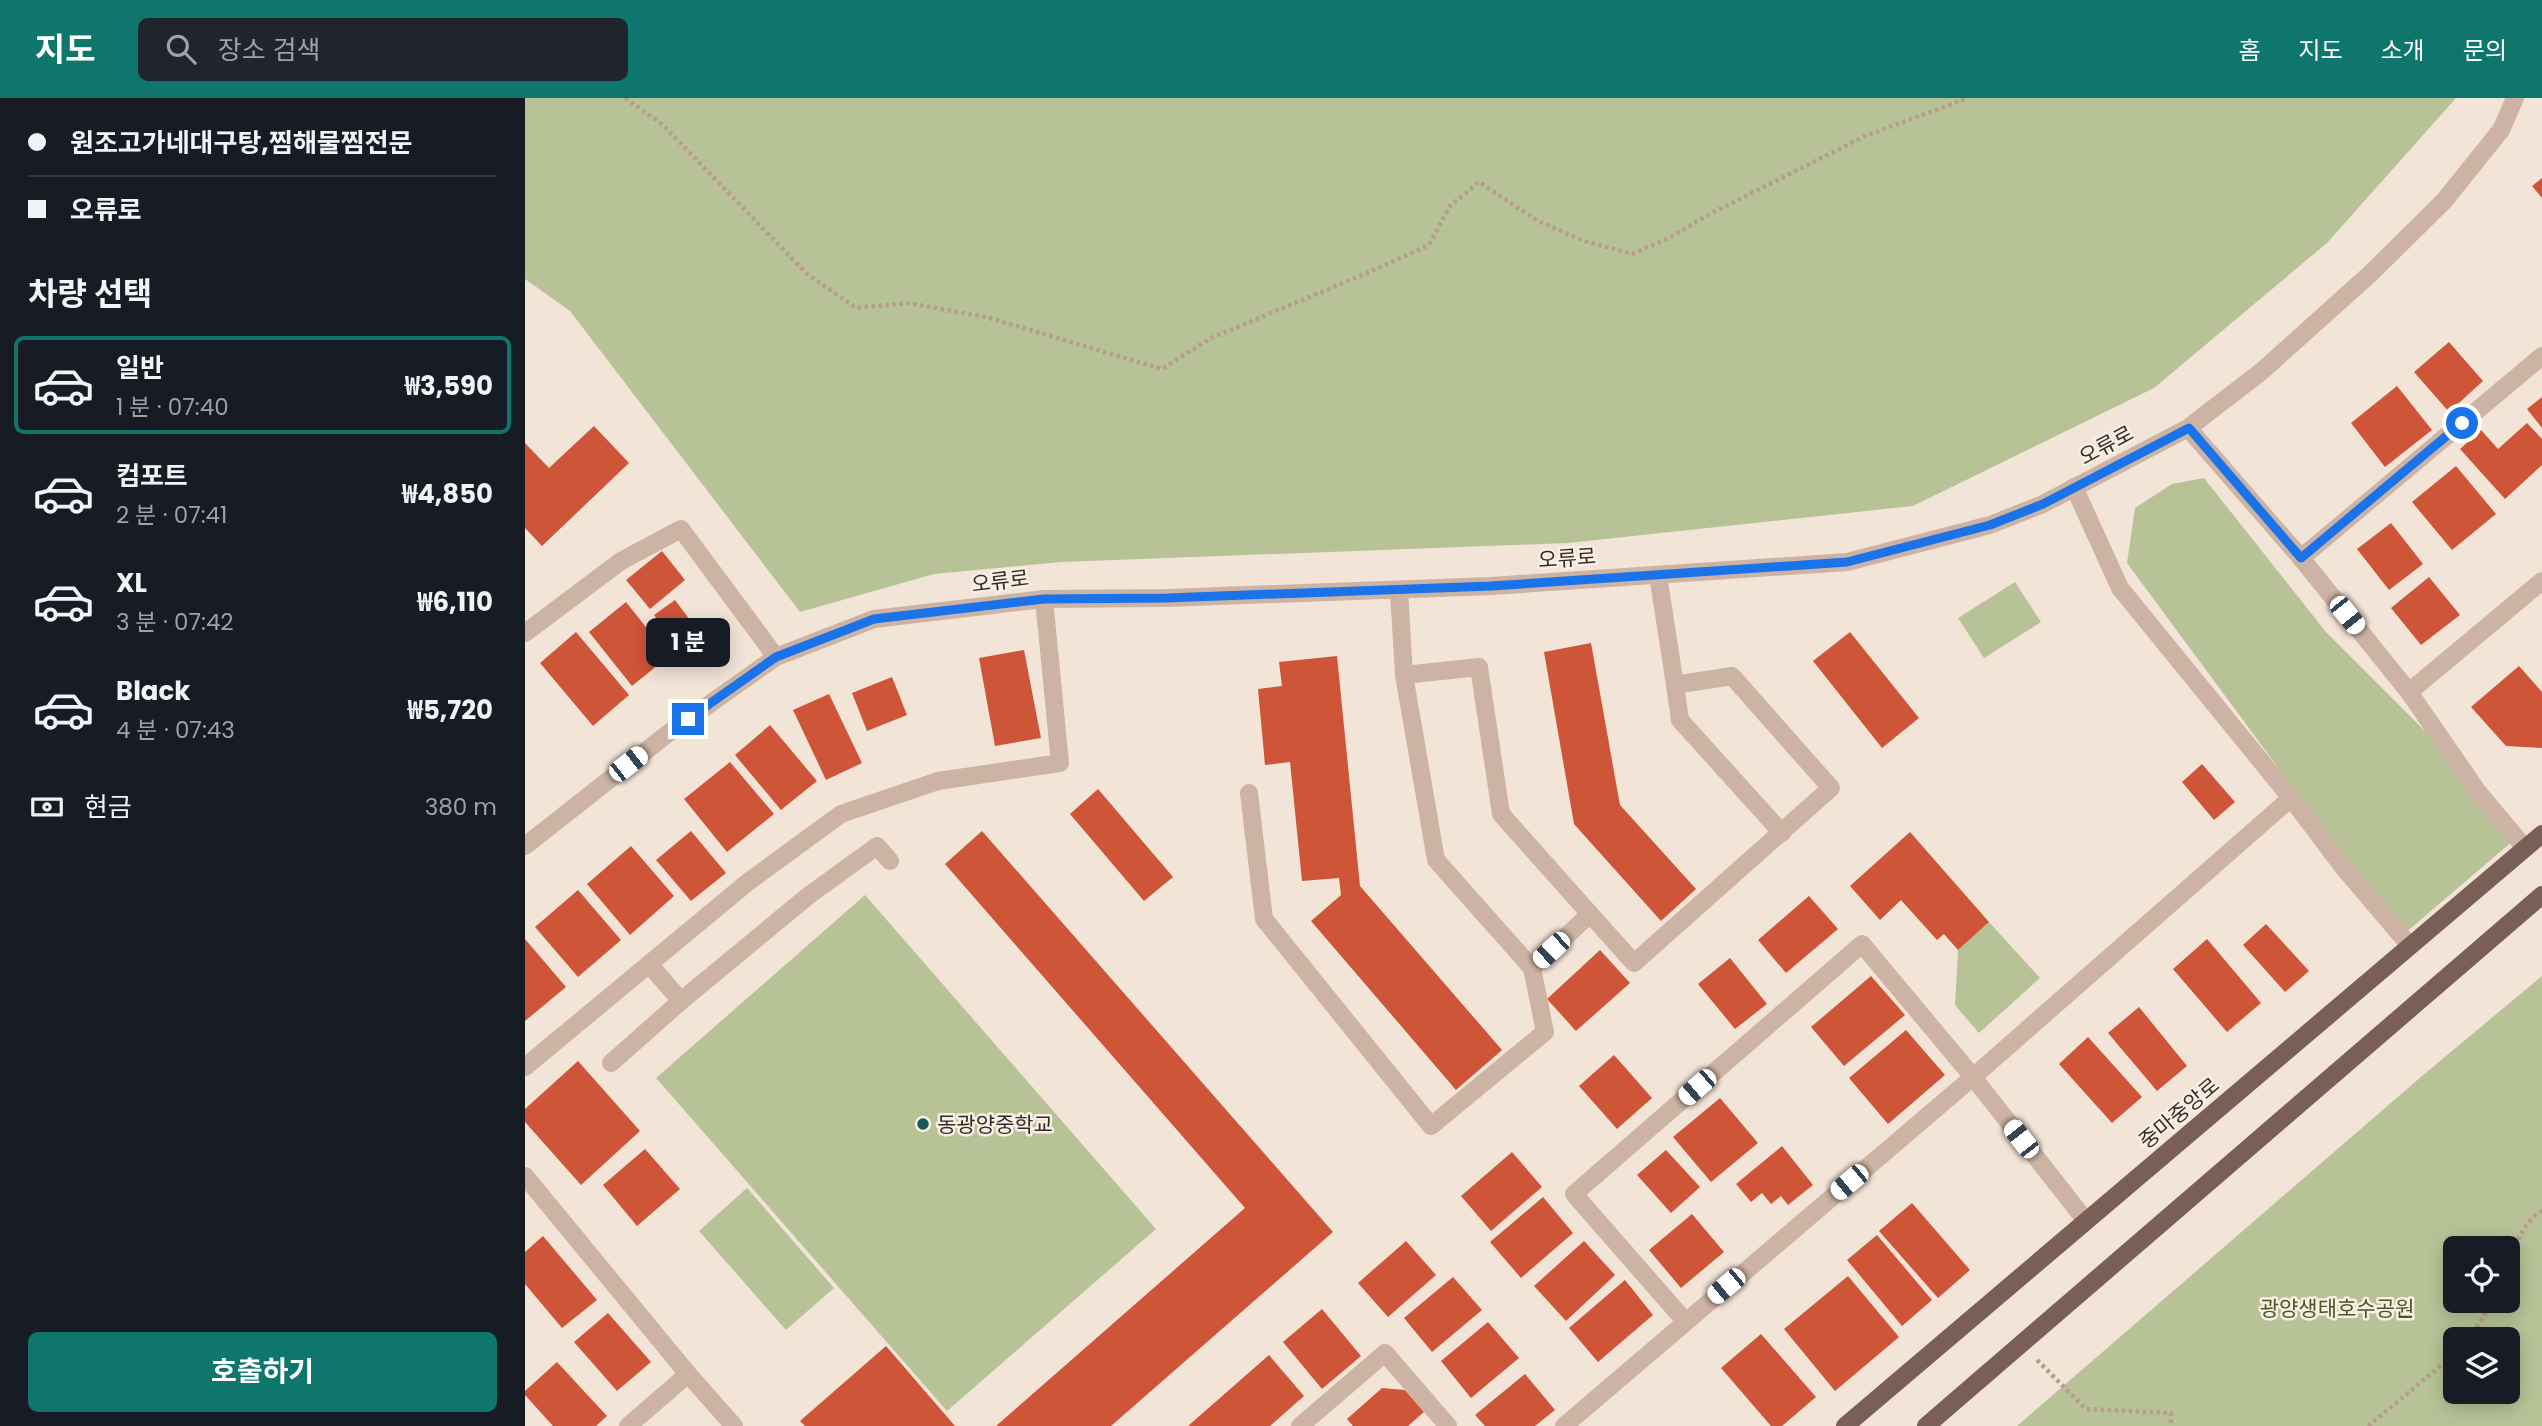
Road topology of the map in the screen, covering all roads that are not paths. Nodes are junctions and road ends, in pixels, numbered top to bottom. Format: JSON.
{"nodes":[{"id":1,"x":2515,"y":98,"type":"edge"},
{"id":2,"x":2542,"y":355,"type":"edge"},
{"id":3,"x":2189,"y":428,"type":"junction"},
{"id":4,"x":2074,"y":487,"type":"junction"},
{"id":5,"x":2301,"y":558,"type":"junction"},
{"id":6,"x":1658,"y":575,"type":"junction"},
{"id":7,"x":2542,"y":581,"type":"edge"},
{"id":8,"x":1398,"y":591,"type":"junction"},
{"id":9,"x":1044,"y":599,"type":"junction"},
{"id":10,"x":525,"y":633,"type":"edge"},
{"id":11,"x":776,"y":657,"type":"junction"},
{"id":12,"x":1404,"y":675,"type":"junction"},
{"id":13,"x":1675,"y":685,"type":"junction"},
{"id":14,"x":2409,"y":692,"type":"junction"},
{"id":15,"x":1249,"y":793,"type":"dead end"},
{"id":16,"x":2291,"y":798,"type":"junction"},
{"id":17,"x":1782,"y":832,"type":"junction"},
{"id":18,"x":2542,"y":834,"type":"edge"},
{"id":19,"x":525,"y":846,"type":"edge"},
{"id":20,"x":2525,"y":848,"type":"junction"},
{"id":21,"x":890,"y":861,"type":"dead end"},
{"id":22,"x":2542,"y":895,"type":"edge"},
{"id":23,"x":1590,"y":914,"type":"junction"},
{"id":24,"x":2410,"y":946,"type":"junction"},
{"id":25,"x":649,"y":964,"type":"junction"},
{"id":26,"x":1532,"y":968,"type":"junction"},
{"id":27,"x":681,"y":1001,"type":"junction"},
{"id":28,"x":611,"y":1063,"type":"dead end"},
{"id":29,"x":525,"y":1067,"type":"edge"},
{"id":30,"x":1973,"y":1077,"type":"junction"},
{"id":31,"x":525,"y":1176,"type":"edge"},
{"id":32,"x":2086,"y":1221,"type":"junction"},
{"id":33,"x":1685,"y":1321,"type":"junction"},
{"id":34,"x":688,"y":1374,"type":"junction"},
{"id":35,"x":628,"y":1426,"type":"edge"},
{"id":36,"x":734,"y":1426,"type":"edge"},
{"id":37,"x":1300,"y":1426,"type":"edge"},
{"id":38,"x":1448,"y":1426,"type":"edge"},
{"id":39,"x":1564,"y":1426,"type":"edge"},
{"id":40,"x":1845,"y":1426,"type":"edge"},
{"id":41,"x":1926,"y":1426,"type":"edge"}],
"edges":[{"from":1,"to":3,"type":"street","name":"오류로"},
{"from":2,"to":5,"type":"street"},
{"from":3,"to":4,"type":"street","name":"오류로"},
{"from":3,"to":5,"type":"street"},
{"from":4,"to":6,"type":"street","name":"오류로"},
{"from":4,"to":16,"type":"street"},
{"from":5,"to":14,"type":"street"},
{"from":6,"to":8,"type":"street","name":"오류로"},
{"from":6,"to":13,"type":"street"},
{"from":7,"to":14,"type":"street"},
{"from":8,"to":9,"type":"street","name":"오류로"},
{"from":8,"to":12,"type":"street"},
{"from":9,"to":11,"type":"street","name":"오류로"},
{"from":9,"to":25,"type":"street"},
{"from":10,"to":11,"type":"street"},
{"from":11,"to":19,"type":"street","name":"오류로"},
{"from":12,"to":23,"type":"street"},
{"from":12,"to":26,"type":"street"},
{"from":13,"to":17,"type":"street"},
{"from":13,"to":17,"type":"street"},
{"from":14,"to":20,"type":"street"},
{"from":15,"to":26,"type":"street"},
{"from":16,"to":24,"type":"street"},
{"from":16,"to":30,"type":"street"},
{"from":17,"to":23,"type":"street"},
{"from":18,"to":20,"type":"main road","name":"중마중앙로"},
{"from":20,"to":24,"type":"main road","name":"중마중앙로"},
{"from":21,"to":27,"type":"street"},
{"from":22,"to":41,"type":"main road"},
{"from":23,"to":26,"type":"street"},
{"from":24,"to":32,"type":"main road","name":"중마중앙로"},
{"from":25,"to":27,"type":"street"},
{"from":25,"to":29,"type":"street"},
{"from":27,"to":28,"type":"street"},
{"from":30,"to":32,"type":"street"},
{"from":30,"to":33,"type":"street"},
{"from":30,"to":33,"type":"street"},
{"from":31,"to":34,"type":"street"},
{"from":32,"to":40,"type":"main road","name":"중마중앙로"},
{"from":33,"to":39,"type":"street"},
{"from":34,"to":35,"type":"street"},
{"from":34,"to":36,"type":"street"},
{"from":37,"to":38,"type":"street"}]}
